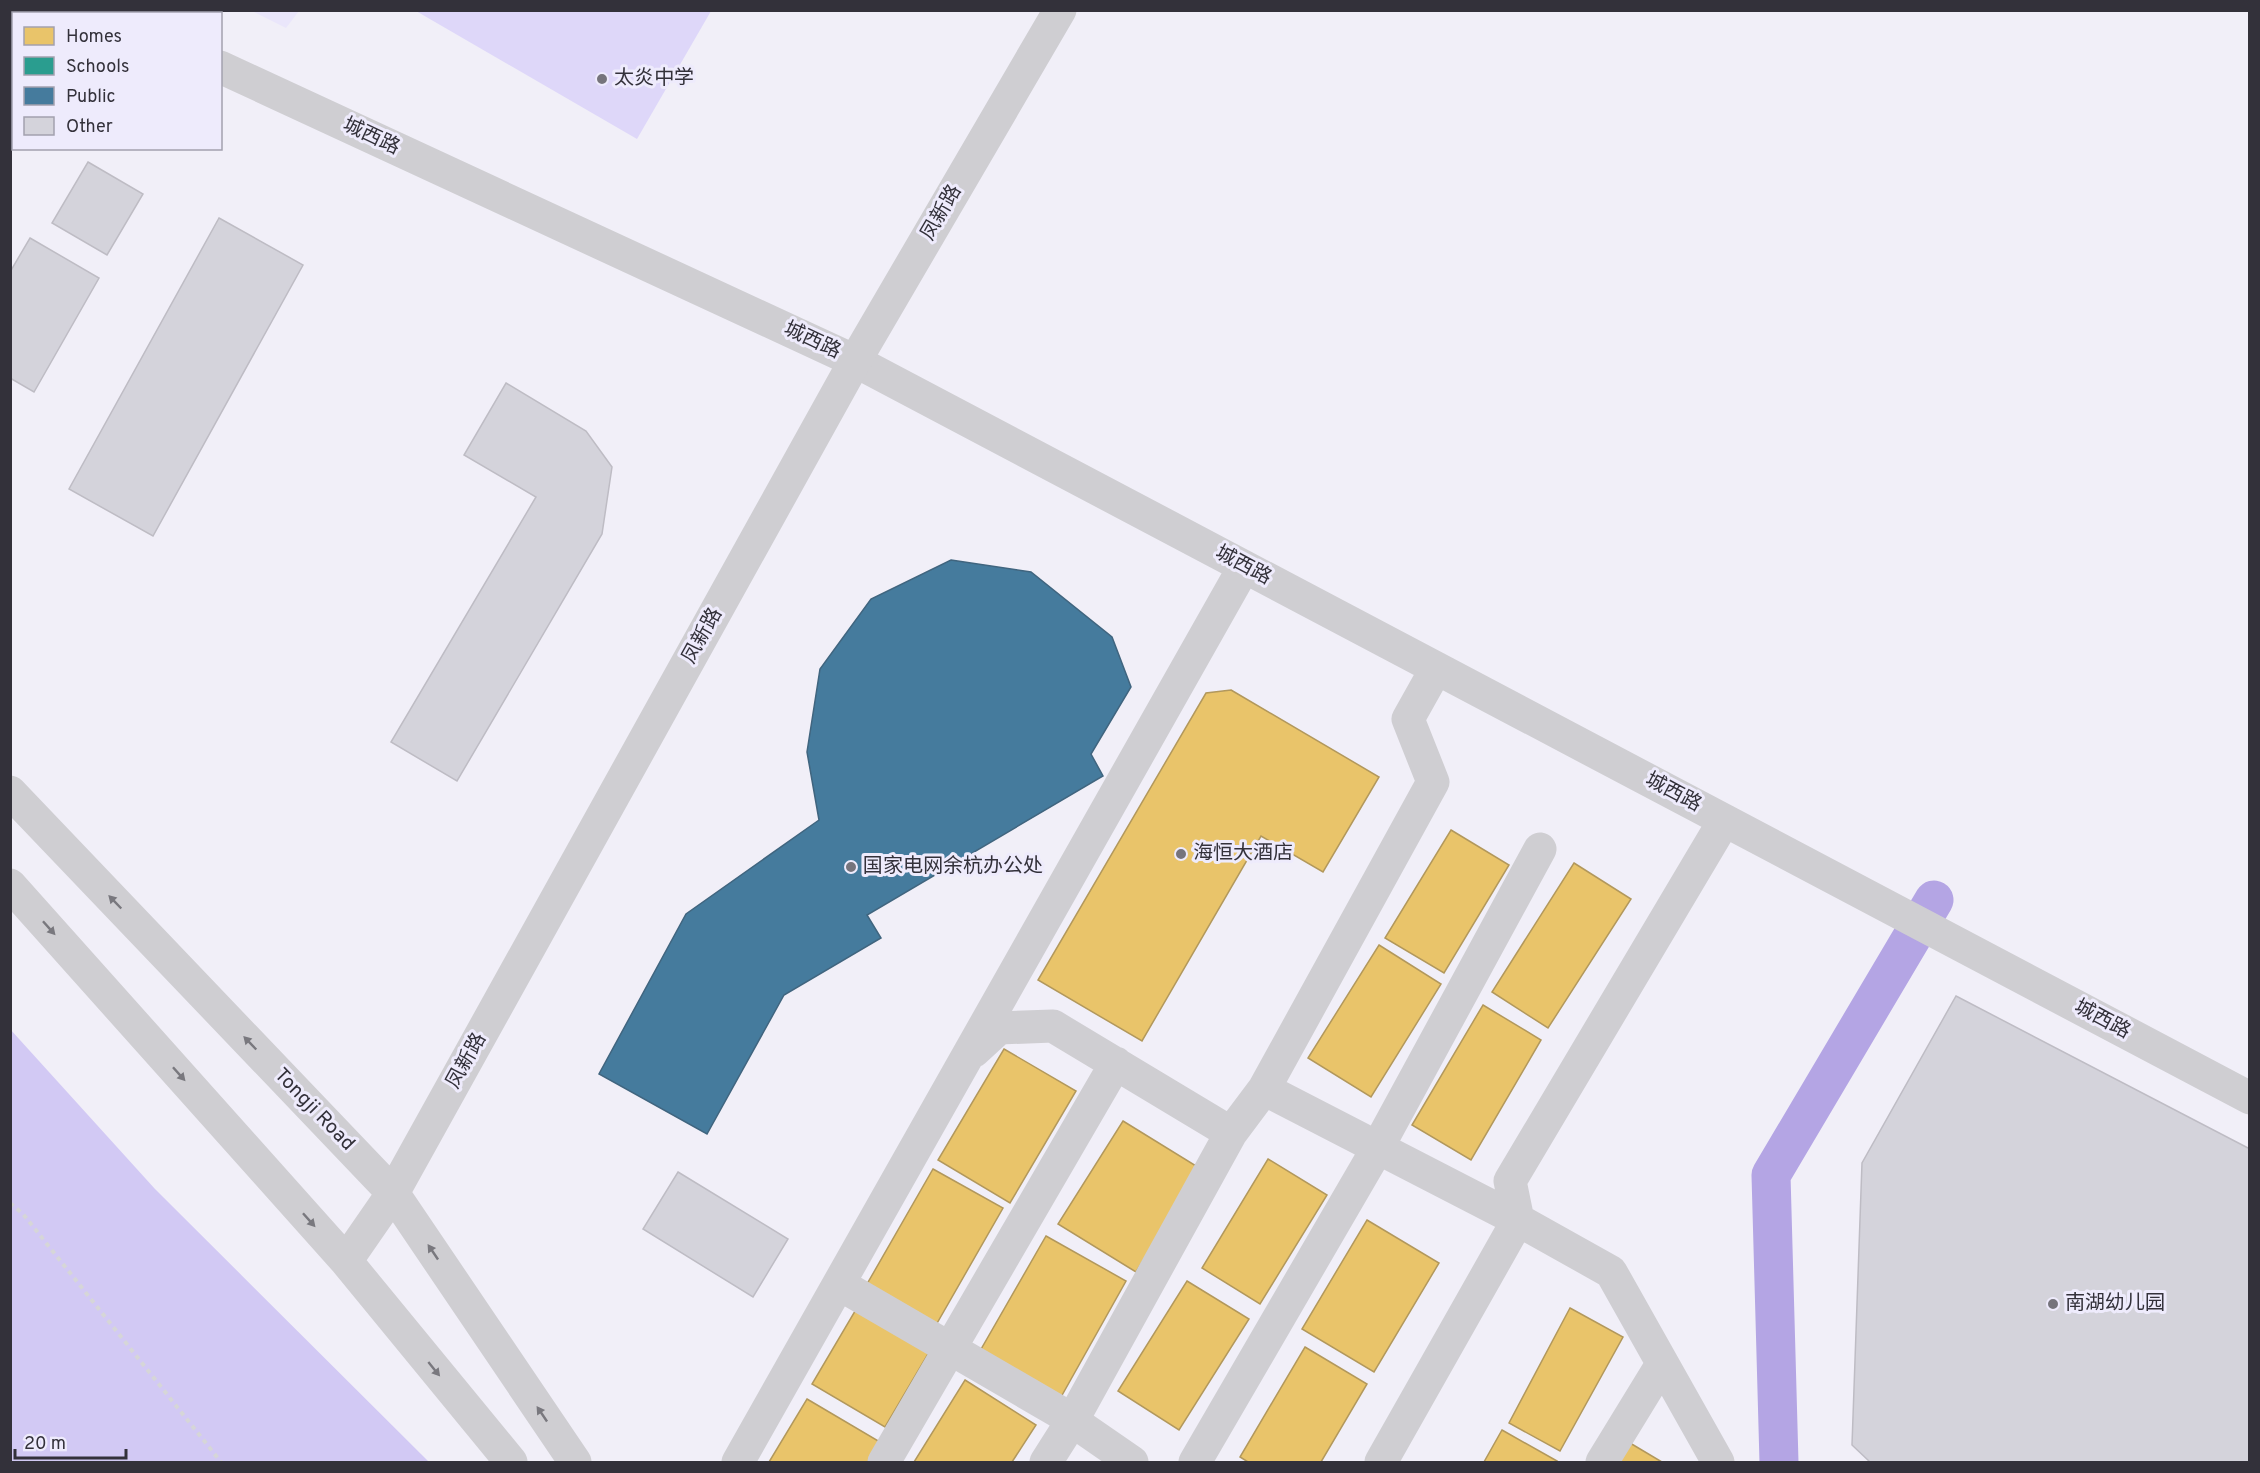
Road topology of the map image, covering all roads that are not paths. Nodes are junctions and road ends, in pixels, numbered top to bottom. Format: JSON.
{"nodes":[{"id":1,"x":1060,"y":10,"type":"edge"},
{"id":2,"x":222,"y":68,"type":"edge"},
{"id":3,"x":855,"y":361,"type":"junction"},
{"id":4,"x":1244,"y":567,"type":"junction"},
{"id":5,"x":1436,"y":669,"type":"junction"},
{"id":6,"x":10,"y":792,"type":"edge"},
{"id":7,"x":1724,"y":821,"type":"junction"},
{"id":8,"x":1540,"y":849,"type":"dead end"},
{"id":9,"x":10,"y":885,"type":"edge"},
{"id":10,"x":966,"y":1058,"type":"junction"},
{"id":11,"x":1116,"y":1063,"type":"junction"},
{"id":12,"x":1264,"y":1089,"type":"junction"},
{"id":13,"x":2250,"y":1098,"type":"edge"},
{"id":14,"x":1231,"y":1132,"type":"junction"},
{"id":15,"x":1377,"y":1148,"type":"junction"},
{"id":16,"x":393,"y":1193,"type":"junction"},
{"id":17,"x":1518,"y":1220,"type":"junction"},
{"id":18,"x":346,"y":1262,"type":"junction"},
{"id":19,"x":839,"y":1284,"type":"junction"},
{"id":20,"x":950,"y":1349,"type":"junction"},
{"id":21,"x":1662,"y":1364,"type":"junction"},
{"id":22,"x":1072,"y":1421,"type":"junction"},
{"id":23,"x":512,"y":1462,"type":"edge"},
{"id":24,"x":575,"y":1462,"type":"edge"},
{"id":25,"x":738,"y":1462,"type":"edge"},
{"id":26,"x":884,"y":1462,"type":"edge"},
{"id":27,"x":1046,"y":1462,"type":"edge"},
{"id":28,"x":1132,"y":1462,"type":"edge"},
{"id":29,"x":1195,"y":1462,"type":"edge"},
{"id":30,"x":1381,"y":1462,"type":"edge"},
{"id":31,"x":1602,"y":1462,"type":"edge"},
{"id":32,"x":1718,"y":1462,"type":"edge"}],
"edges":[{"from":1,"to":3,"type":"main road","name":"凤新路"},
{"from":2,"to":3,"type":"main road","name":"城西路"},
{"from":3,"to":4,"type":"main road","name":"城西路"},
{"from":3,"to":16,"type":"main road","name":"凤新路"},
{"from":4,"to":5,"type":"main road","name":"城西路"},
{"from":4,"to":10,"type":"main road"},
{"from":5,"to":7,"type":"main road","name":"城西路"},
{"from":5,"to":12,"type":"main road"},
{"from":16,"to":6,"type":"main road","name":"Tongji Road","one_way":true},
{"from":7,"to":13,"type":"main road","name":"城西路"},
{"from":7,"to":17,"type":"main road"},
{"from":8,"to":15,"type":"main road"},
{"from":9,"to":18,"type":"main road","one_way":true},
{"from":10,"to":11,"type":"main road"},
{"from":10,"to":19,"type":"main road"},
{"from":11,"to":14,"type":"main road"},
{"from":11,"to":20,"type":"main road"},
{"from":12,"to":14,"type":"main road"},
{"from":12,"to":15,"type":"main road"},
{"from":14,"to":22,"type":"main road"},
{"from":15,"to":17,"type":"main road"},
{"from":15,"to":29,"type":"main road"},
{"from":16,"to":18,"type":"main road","name":"凤新路"},
{"from":24,"to":16,"type":"main road","name":"Tongji Road","one_way":true},
{"from":17,"to":21,"type":"main road"},
{"from":17,"to":30,"type":"main road"},
{"from":18,"to":23,"type":"main road","one_way":true},
{"from":19,"to":20,"type":"main road"},
{"from":19,"to":25,"type":"main road"},
{"from":20,"to":22,"type":"main road"},
{"from":20,"to":26,"type":"main road"},
{"from":21,"to":31,"type":"main road"},
{"from":21,"to":32,"type":"main road"},
{"from":22,"to":27,"type":"main road"},
{"from":22,"to":28,"type":"main road"}]}
